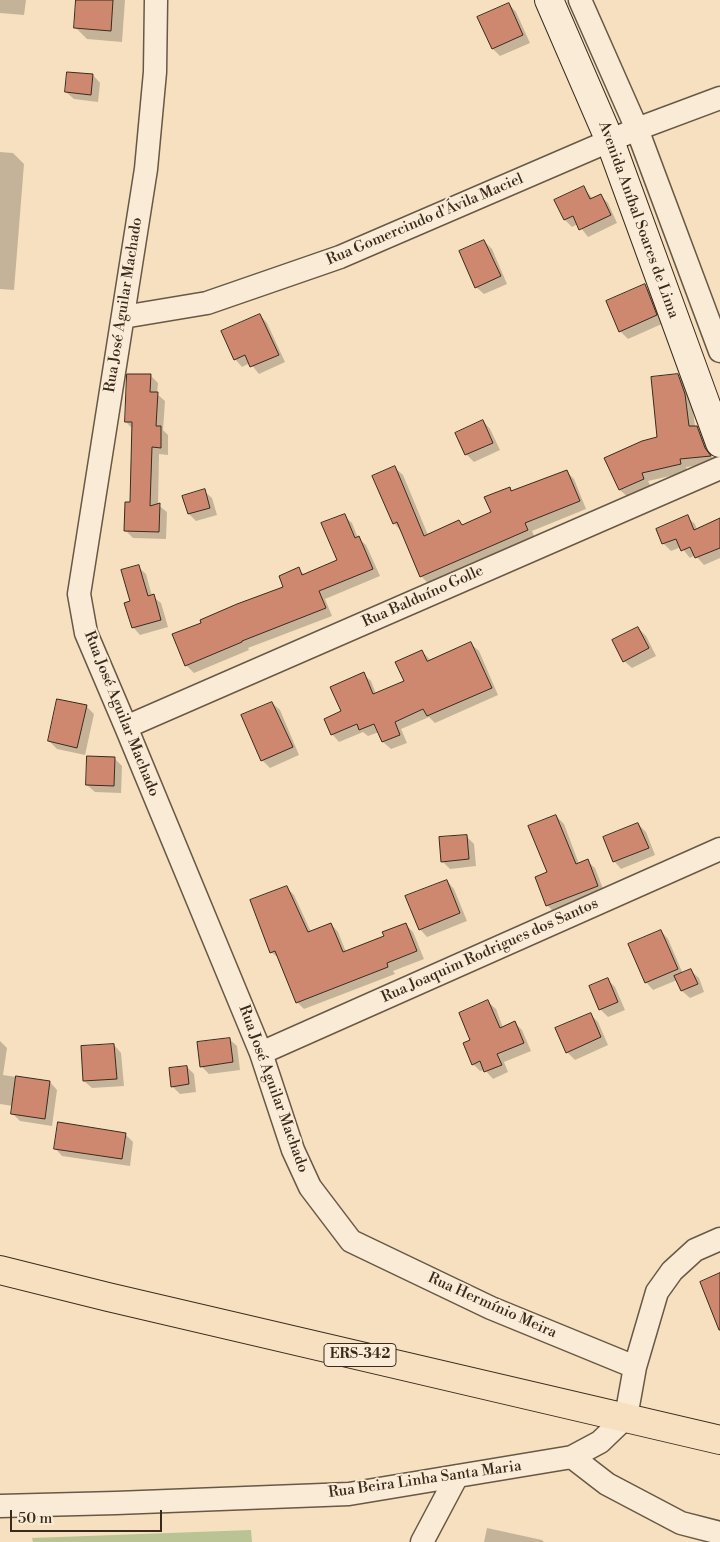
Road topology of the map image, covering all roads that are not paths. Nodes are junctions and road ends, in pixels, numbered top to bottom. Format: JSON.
{"nodes":[{"id":1,"x":156,"y":0,"type":"edge"},
{"id":2,"x":549,"y":0,"type":"edge"},
{"id":3,"x":580,"y":0,"type":"edge"},
{"id":4,"x":720,"y":98,"type":"edge"},
{"id":5,"x":637,"y":129,"type":"junction"},
{"id":6,"x":610,"y":141,"type":"junction"},
{"id":7,"x":123,"y":317,"type":"junction"},
{"id":8,"x":720,"y":351,"type":"edge"},
{"id":9,"x":720,"y":443,"type":"edge"},
{"id":10,"x":720,"y":468,"type":"edge"},
{"id":11,"x":126,"y":727,"type":"junction"},
{"id":12,"x":720,"y":849,"type":"edge"},
{"id":13,"x":261,"y":1053,"type":"junction"},
{"id":14,"x":720,"y":1240,"type":"edge"},
{"id":15,"x":350,"y":1241,"type":"joint"},
{"id":16,"x":0,"y":1270,"type":"edge"},
{"id":17,"x":635,"y":1367,"type":"junction"},
{"id":18,"x":626,"y":1417,"type":"junction"},
{"id":19,"x":720,"y":1440,"type":"edge"},
{"id":20,"x":572,"y":1457,"type":"junction"},
{"id":21,"x":457,"y":1476,"type":"junction"},
{"id":22,"x":0,"y":1506,"type":"edge"},
{"id":23,"x":720,"y":1533,"type":"edge"},
{"id":24,"x":422,"y":1542,"type":"edge"}],
"edges":[{"from":1,"to":7,"type":"street","name":"Rua José Aguilar Machado"},
{"from":2,"to":6,"type":"street","name":"Avenida Aníbal Soares de Lima"},
{"from":3,"to":5,"type":"street","name":"Avenida Aníbal Soares de Lima"},
{"from":4,"to":5,"type":"street","name":"Rua Gomercindo d'Ávila Maciel"},
{"from":5,"to":6,"type":"street","name":"Rua Gomercindo d'Ávila Maciel"},
{"from":5,"to":8,"type":"street","name":"Avenida Aníbal Soares de Lima"},
{"from":6,"to":7,"type":"street","name":"Rua Gomercindo d'Ávila Maciel"},
{"from":6,"to":9,"type":"street","name":"Avenida Aníbal Soares de Lima"},
{"from":7,"to":11,"type":"street","name":"Rua José Aguilar Machado"},
{"from":10,"to":11,"type":"street","name":"Rua Balduíno Golle"},
{"from":11,"to":13,"type":"street","name":"Rua José Aguilar Machado"},
{"from":12,"to":13,"type":"street","name":"Rua Joaquim Rodrigues dos Santos"},
{"from":13,"to":15,"type":"street","name":"Rua José Aguilar Machado"},
{"from":14,"to":17,"type":"street"},
{"from":15,"to":17,"type":"street","name":"Rua Hermínio Meira"},
{"from":16,"to":18,"type":"main road","number":"ERS-342"},
{"from":17,"to":18,"type":"street"},
{"from":18,"to":19,"type":"main road","number":"ERS-342"},
{"from":18,"to":20,"type":"street","name":"Rua Beira Linha Santa Maria"},
{"from":20,"to":21,"type":"street","name":"Rua Beira Linha Santa Maria"},
{"from":20,"to":23,"type":"street"},
{"from":21,"to":22,"type":"street","name":"Rua Beira Linha Santa Maria"},
{"from":21,"to":24,"type":"street"}]}
